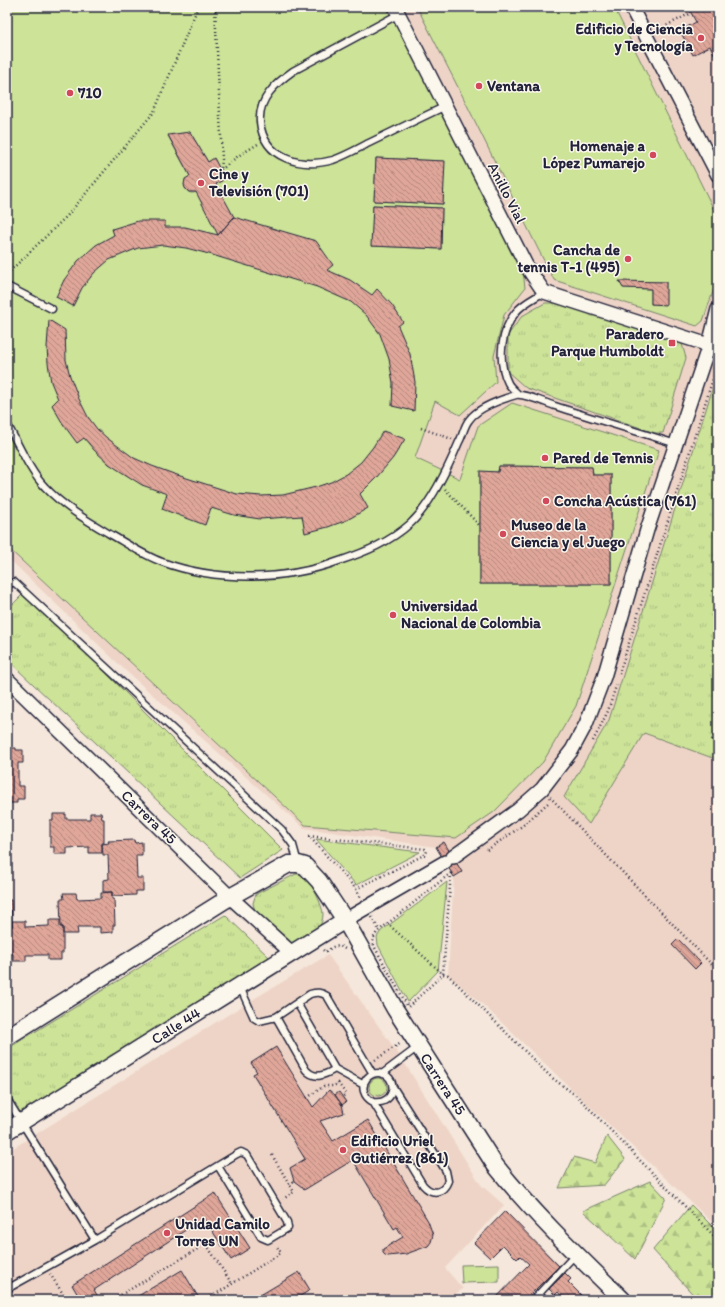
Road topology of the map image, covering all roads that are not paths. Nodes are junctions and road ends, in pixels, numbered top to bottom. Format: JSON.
{"nodes":[{"id":1,"x":630,"y":7,"type":"edge"},
{"id":2,"x":397,"y":11,"type":"edge"},
{"id":3,"x":446,"y":106,"type":"junction"},
{"id":4,"x":718,"y":175,"type":"edge"},
{"id":5,"x":7,"y":286,"type":"edge"},
{"id":6,"x":544,"y":292,"type":"junction"},
{"id":7,"x":52,"y":309,"type":"dead end"},
{"id":8,"x":718,"y":309,"type":"edge"},
{"id":9,"x":714,"y":347,"type":"edge"},
{"id":10,"x":518,"y":394,"type":"junction"},
{"id":11,"x":7,"y":424,"type":"edge"},
{"id":12,"x":676,"y":444,"type":"junction"},
{"id":13,"x":7,"y":585,"type":"edge"},
{"id":14,"x":7,"y":679,"type":"edge"},
{"id":15,"x":298,"y":864,"type":"junction"},
{"id":16,"x":230,"y":897,"type":"junction"},
{"id":17,"x":345,"y":920,"type":"junction"},
{"id":18,"x":292,"y":954,"type":"junction"},
{"id":19,"x":239,"y":987,"type":"junction"},
{"id":20,"x":297,"y":1003,"type":"junction"},
{"id":21,"x":276,"y":1017,"type":"junction"},
{"id":22,"x":7,"y":1037,"type":"edge"},
{"id":23,"x":419,"y":1046,"type":"junction"},
{"id":24,"x":335,"y":1070,"type":"junction"},
{"id":25,"x":373,"y":1074,"type":"junction"},
{"id":26,"x":382,"y":1074,"type":"junction"},
{"id":27,"x":364,"y":1085,"type":"junction"},
{"id":28,"x":393,"y":1087,"type":"junction"},
{"id":29,"x":7,"y":1099,"type":"edge"},
{"id":30,"x":373,"y":1102,"type":"junction"},
{"id":31,"x":21,"y":1122,"type":"junction"},
{"id":32,"x":7,"y":1130,"type":"edge"},
{"id":33,"x":218,"y":1166,"type":"junction"},
{"id":34,"x":95,"y":1240,"type":"junction"},
{"id":35,"x":576,"y":1254,"type":"junction"},
{"id":36,"x":7,"y":1289,"type":"edge"},
{"id":37,"x":539,"y":1294,"type":"junction"},
{"id":38,"x":533,"y":1300,"type":"edge"},
{"id":39,"x":546,"y":1300,"type":"edge"},
{"id":40,"x":624,"y":1300,"type":"edge"}],
"edges":[{"from":1,"to":4,"type":"street"},
{"from":2,"to":3,"type":"street","name":"Anillo Vial"},
{"from":2,"to":3,"type":"lane"},
{"from":3,"to":6,"type":"street","name":"Anillo Vial"},
{"from":5,"to":7,"type":"lane"},
{"from":6,"to":9,"type":"street"},
{"from":6,"to":10,"type":"lane"},
{"from":8,"to":9,"type":"street"},
{"from":9,"to":12,"type":"street"},
{"from":10,"to":11,"type":"lane"},
{"from":10,"to":12,"type":"lane"},
{"from":12,"to":17,"type":"street"},
{"from":13,"to":15,"type":"lane"},
{"from":14,"to":16,"type":"street","name":"Carrera 45"},
{"from":15,"to":16,"type":"street"},
{"from":15,"to":17,"type":"street","name":"Carrera 45"},
{"from":16,"to":18,"type":"street","name":"Carrera 45"},
{"from":16,"to":22,"type":"street"},
{"from":17,"to":18,"type":"street","name":"Calle 44"},
{"from":17,"to":23,"type":"street","name":"Carrera 45"},
{"from":18,"to":19,"type":"street","name":"Calle 44"},
{"from":19,"to":21,"type":"lane"},
{"from":19,"to":31,"type":"street","name":"Calle 44"},
{"from":20,"to":21,"type":"lane"},
{"from":20,"to":24,"type":"lane"},
{"from":20,"to":25,"type":"lane"},
{"from":21,"to":24,"type":"lane"},
{"from":23,"to":26,"type":"lane"},
{"from":23,"to":35,"type":"street","name":"Carrera 45"},
{"from":24,"to":27,"type":"lane"},
{"from":25,"to":26,"type":"lane"},
{"from":25,"to":27,"type":"lane"},
{"from":26,"to":28,"type":"lane"},
{"from":27,"to":30,"type":"lane"},
{"from":28,"to":30,"type":"lane"},
{"from":28,"to":30,"type":"lane"},
{"from":29,"to":31,"type":"lane"},
{"from":31,"to":32,"type":"street","name":"Calle 44"},
{"from":31,"to":34,"type":"lane"},
{"from":33,"to":33,"type":"lane"},
{"from":33,"to":34,"type":"lane"},
{"from":34,"to":36,"type":"lane"},
{"from":35,"to":37,"type":"lane"},
{"from":35,"to":40,"type":"street","name":"Carrera 45"},
{"from":37,"to":38,"type":"lane"},
{"from":37,"to":39,"type":"lane"}]}
